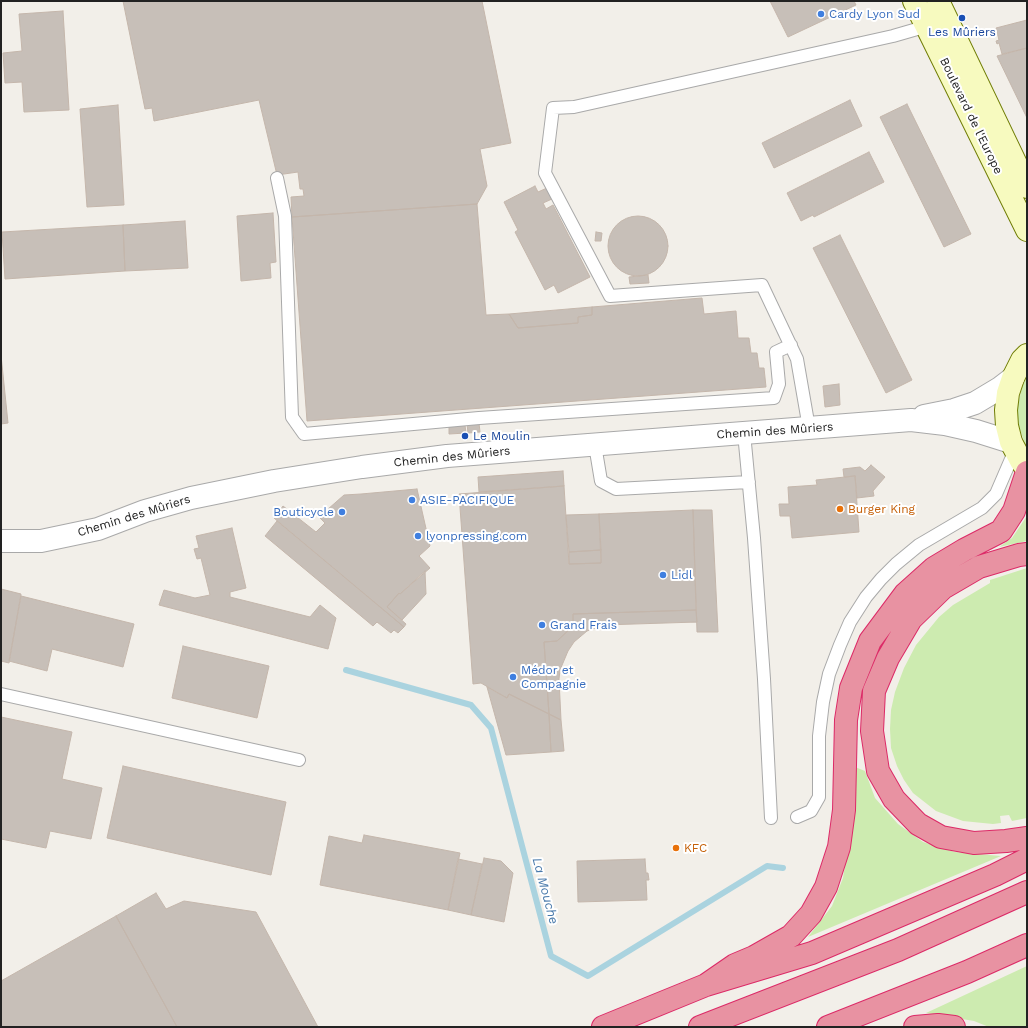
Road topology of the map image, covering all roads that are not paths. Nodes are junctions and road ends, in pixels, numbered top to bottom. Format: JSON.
{"nodes":[{"id":1,"x":914,"y":1,"type":"edge"},
{"id":2,"x":938,"y":1,"type":"edge"},
{"id":3,"x":948,"y":21,"type":"junction"},
{"id":4,"x":926,"y":26,"type":"junction"},
{"id":5,"x":277,"y":178,"type":"dead end"},
{"id":6,"x":1027,"y":187,"type":"edge"},
{"id":7,"x":1027,"y":230,"type":"edge"},
{"id":8,"x":791,"y":345,"type":"junction"},
{"id":9,"x":1027,"y":355,"type":"edge"},
{"id":10,"x":1013,"y":378,"type":"junction"},
{"id":11,"x":912,"y":420,"type":"junction"},
{"id":12,"x":809,"y":428,"type":"junction"},
{"id":13,"x":744,"y":433,"type":"junction"},
{"id":14,"x":595,"y":445,"type":"junction"},
{"id":15,"x":1013,"y":446,"type":"junction"},
{"id":16,"x":1027,"y":469,"type":"edge"},
{"id":17,"x":1027,"y":472,"type":"edge"},
{"id":18,"x":749,"y":482,"type":"junction"},
{"id":19,"x":1,"y":541,"type":"edge"},
{"id":20,"x":1027,"y":554,"type":"edge"},
{"id":21,"x":1,"y":694,"type":"edge"},
{"id":22,"x":299,"y":760,"type":"dead end"},
{"id":23,"x":797,"y":817,"type":"dead end"},
{"id":24,"x":771,"y":818,"type":"dead end"},
{"id":25,"x":1027,"y":838,"type":"edge"},
{"id":26,"x":1027,"y":859,"type":"edge"},
{"id":27,"x":1027,"y":892,"type":"edge"},
{"id":28,"x":1027,"y":945,"type":"edge"},
{"id":29,"x":706,"y":985,"type":"junction"},
{"id":30,"x":603,"y":1027,"type":"edge"},
{"id":31,"x":700,"y":1027,"type":"edge"},
{"id":32,"x":828,"y":1027,"type":"edge"},
{"id":33,"x":915,"y":1027,"type":"edge"},
{"id":34,"x":954,"y":1027,"type":"edge"}],
"edges":[{"from":1,"to":4,"type":"main road","name":"Boulevard de l'Europe"},
{"from":2,"to":3,"type":"main road","name":"Boulevard de l'Europe"},
{"from":3,"to":4,"type":"lane"},
{"from":3,"to":6,"type":"main road","name":"Boulevard de l'Europe"},
{"from":4,"to":7,"type":"main road","name":"Boulevard de l'Europe"},
{"from":4,"to":8,"type":"lane"},
{"from":5,"to":8,"type":"lane"},
{"from":8,"to":12,"type":"lane"},
{"from":9,"to":10,"type":"main road"},
{"from":10,"to":11,"type":"street","name":"Chemin des Mûriers"},
{"from":10,"to":15,"type":"main road"},
{"from":11,"to":12,"type":"street","name":"Chemin des Mûriers"},
{"from":11,"to":15,"type":"street","name":"Chemin des Mûriers"},
{"from":12,"to":13,"type":"street","name":"Chemin des Mûriers"},
{"from":13,"to":14,"type":"street","name":"Chemin des Mûriers"},
{"from":13,"to":18,"type":"lane"},
{"from":14,"to":18,"type":"lane"},
{"from":14,"to":19,"type":"street","name":"Chemin des Mûriers"},
{"from":15,"to":16,"type":"main road"},
{"from":15,"to":23,"type":"lane"},
{"from":17,"to":29,"type":"highway"},
{"from":18,"to":24,"type":"lane"},
{"from":20,"to":25,"type":"highway"},
{"from":21,"to":22,"type":"lane"},
{"from":26,"to":29,"type":"highway"},
{"from":27,"to":31,"type":"highway"},
{"from":28,"to":32,"type":"highway"},
{"from":29,"to":30,"type":"highway"},
{"from":33,"to":34,"type":"highway"}]}
